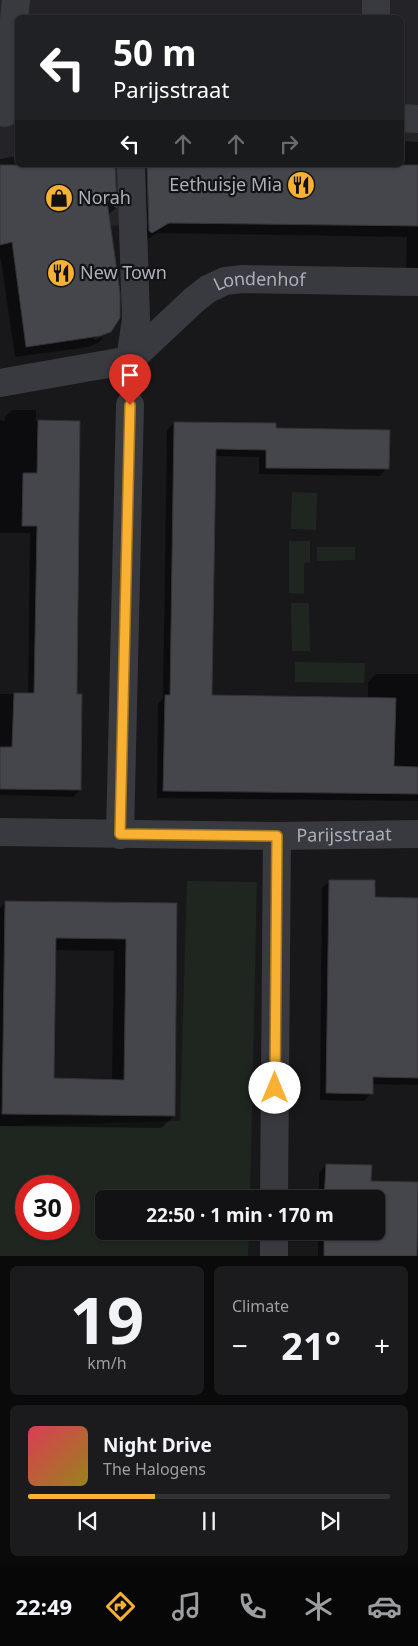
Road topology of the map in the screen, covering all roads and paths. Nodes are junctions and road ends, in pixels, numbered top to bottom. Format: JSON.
{"nodes":[{"id":1,"x":16,"y":0,"type":"edge"},
{"id":2,"x":376,"y":0,"type":"edge"},
{"id":3,"x":376,"y":15,"type":"edge"},
{"id":4,"x":7,"y":113,"type":"edge"},
{"id":5,"x":404,"y":118,"type":"edge"},
{"id":6,"x":418,"y":119,"type":"edge"},
{"id":7,"x":131,"y":167,"type":"edge"},
{"id":8,"x":418,"y":282,"type":"edge"},
{"id":9,"x":130,"y":360,"type":"junction"},
{"id":10,"x":0,"y":383,"type":"edge"},
{"id":11,"x":130,"y":405,"type":"dead end"},
{"id":12,"x":0,"y":832,"type":"edge"},
{"id":13,"x":120,"y":834,"type":"junction"},
{"id":14,"x":418,"y":834,"type":"edge"},
{"id":15,"x":277,"y":836,"type":"junction"},
{"id":16,"x":274,"y":1190,"type":"edge"},
{"id":17,"x":274,"y":1240,"type":"edge"},
{"id":18,"x":274,"y":1256,"type":"edge"}],
"edges":[{"from":1,"to":4,"type":"street"},
{"from":2,"to":3,"type":"street"},
{"from":5,"to":6,"type":"street"},
{"from":7,"to":9,"type":"street"},
{"from":8,"to":9,"type":"street","name":"Londenhof"},
{"from":9,"to":10,"type":"street"},
{"from":11,"to":13,"type":"street"},
{"from":12,"to":13,"type":"street","name":"Parijsstraat"},
{"from":13,"to":15,"type":"street","name":"Parijsstraat"},
{"from":14,"to":15,"type":"street","name":"Parijsstraat"},
{"from":15,"to":16,"type":"street"},
{"from":17,"to":18,"type":"street"}]}
